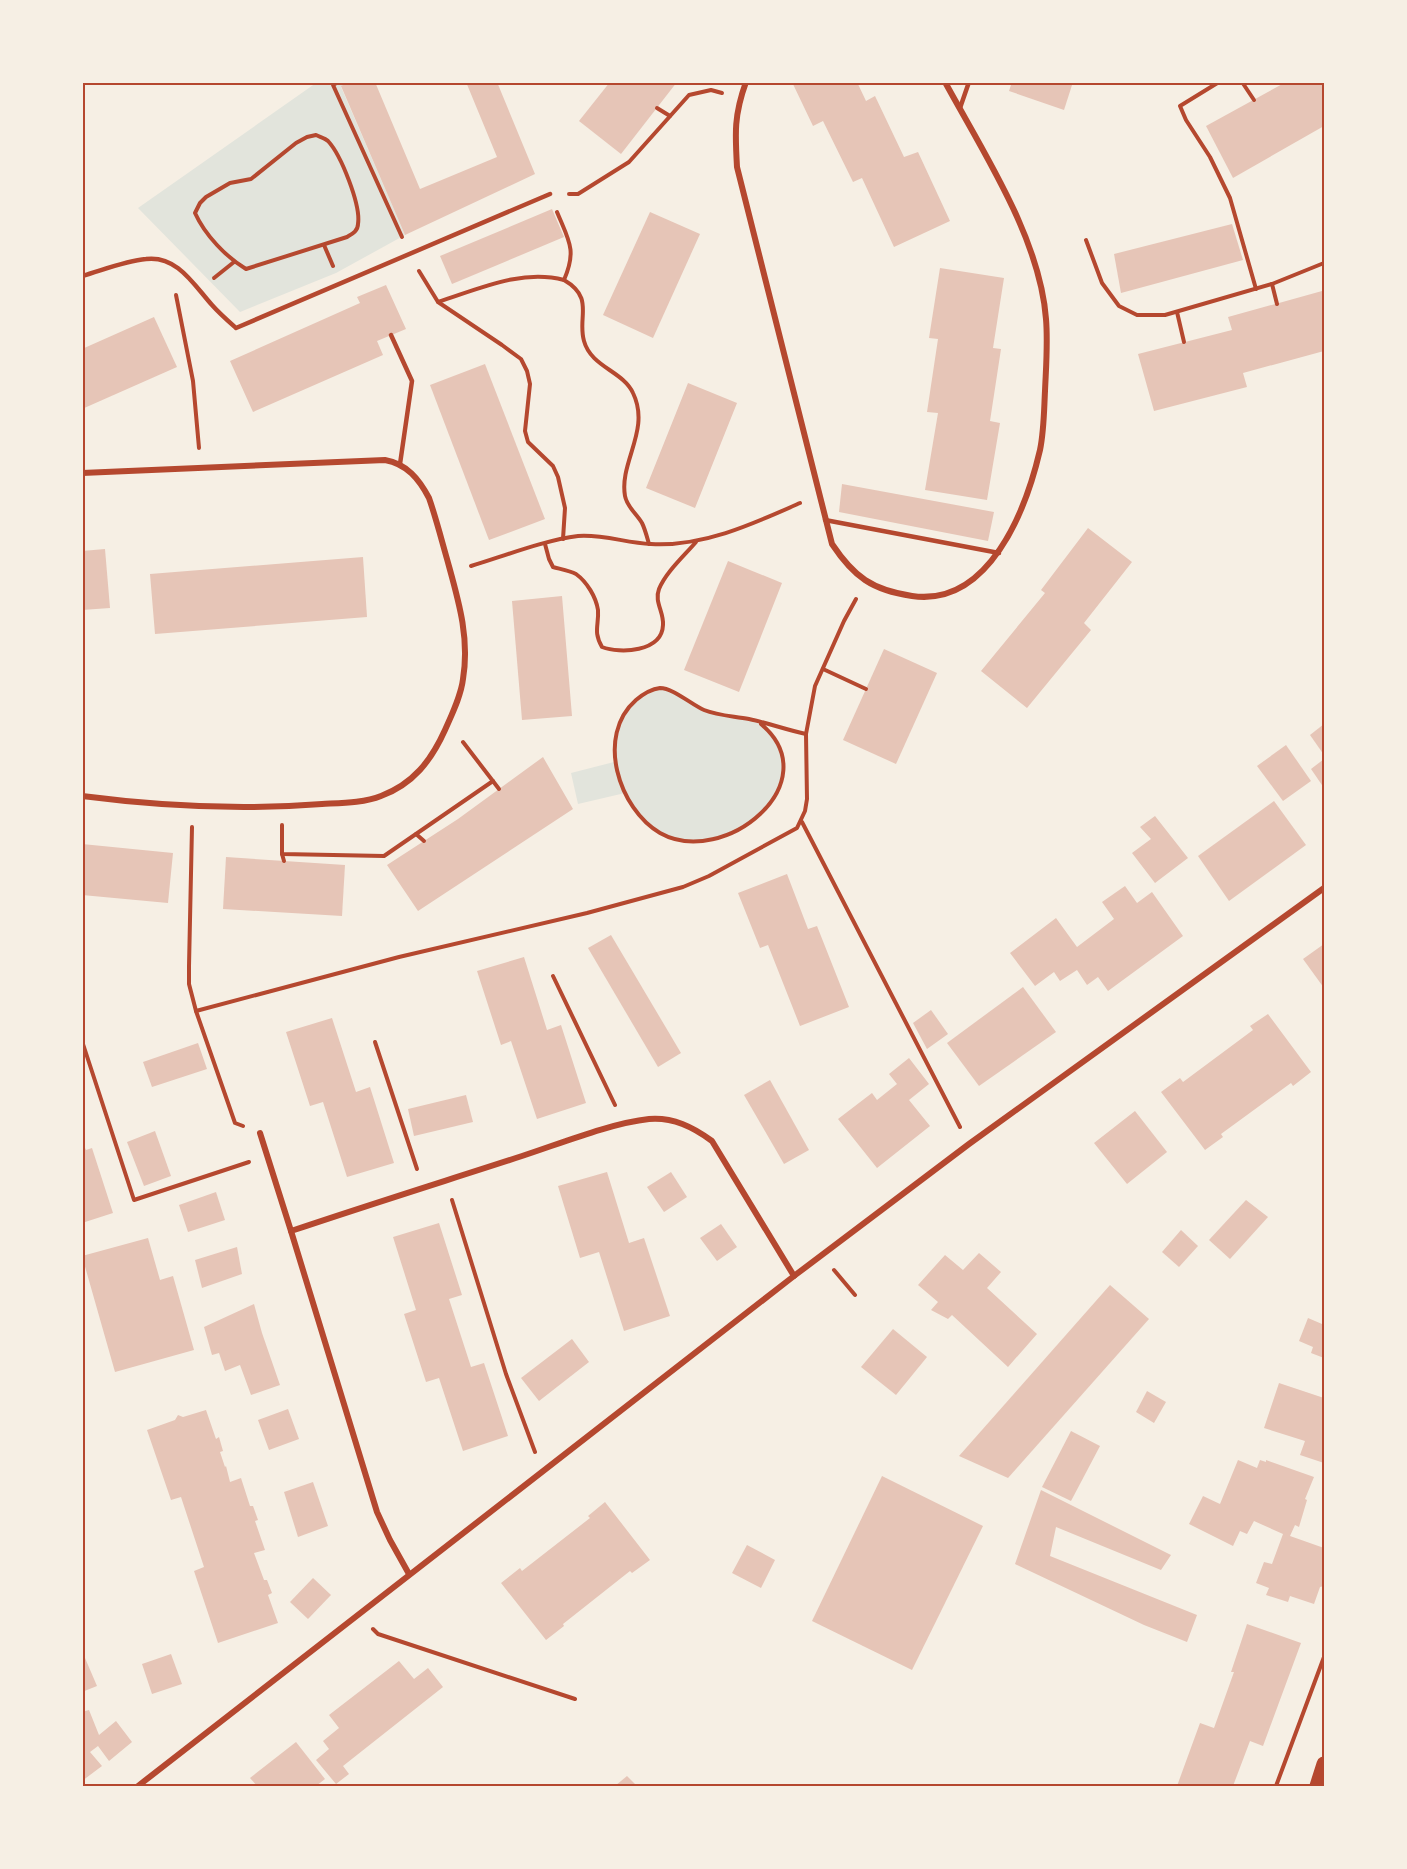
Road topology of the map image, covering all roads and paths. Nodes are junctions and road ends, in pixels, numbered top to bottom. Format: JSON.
{"nodes":[{"id":1,"x":338,"y":82,"type":"edge"},
{"id":2,"x":746,"y":82,"type":"edge"},
{"id":3,"x":945,"y":82,"type":"edge"},
{"id":4,"x":969,"y":82,"type":"edge"},
{"id":5,"x":1219,"y":82,"type":"edge"},
{"id":6,"x":1242,"y":82,"type":"edge"},
{"id":7,"x":741,"y":97,"type":"junction"},
{"id":8,"x":1254,"y":100,"type":"dead end"},
{"id":9,"x":657,"y":108,"type":"dead end"},
{"id":10,"x":960,"y":110,"type":"junction"},
{"id":11,"x":670,"y":116,"type":"junction"},
{"id":12,"x":550,"y":194,"type":"junction"},
{"id":13,"x":402,"y":237,"type":"dead end"},
{"id":14,"x":1086,"y":240,"type":"dead end"},
{"id":15,"x":324,"y":245,"type":"junction"},
{"id":16,"x":409,"y":254,"type":"junction"},
{"id":17,"x":234,"y":262,"type":"junction"},
{"id":18,"x":1324,"y":263,"type":"edge"},
{"id":19,"x":172,"y":265,"type":"junction"},
{"id":20,"x":336,"y":273,"type":"dead end"},
{"id":21,"x":82,"y":276,"type":"edge"},
{"id":22,"x":564,"y":280,"type":"junction"},
{"id":23,"x":210,"y":281,"type":"dead end"},
{"id":24,"x":1272,"y":284,"type":"junction"},
{"id":25,"x":1256,"y":289,"type":"junction"},
{"id":26,"x":438,"y":302,"type":"junction"},
{"id":27,"x":1277,"y":304,"type":"dead end"},
{"id":28,"x":1177,"y":312,"type":"junction"},
{"id":29,"x":391,"y":335,"type":"dead end"},
{"id":30,"x":1184,"y":342,"type":"dead end"},
{"id":31,"x":400,"y":464,"type":"junction"},
{"id":32,"x":200,"y":466,"type":"junction"},
{"id":33,"x":82,"y":473,"type":"edge"},
{"id":34,"x":819,"y":495,"type":"junction"},
{"id":35,"x":825,"y":520,"type":"junction"},
{"id":36,"x":563,"y":539,"type":"junction"},
{"id":37,"x":696,"y":541,"type":"junction"},
{"id":38,"x":545,"y":544,"type":"junction"},
{"id":39,"x":649,"y":544,"type":"junction"},
{"id":40,"x":999,"y":552,"type":"junction"},
{"id":41,"x":450,"y":572,"type":"junction"},
{"id":42,"x":844,"y":621,"type":"dead end"},
{"id":43,"x":823,"y":669,"type":"junction"},
{"id":44,"x":866,"y":689,"type":"dead end"},
{"id":45,"x":448,"y":722,"type":"junction"},
{"id":46,"x":761,"y":724,"type":"junction"},
{"id":47,"x":806,"y":734,"type":"junction"},
{"id":48,"x":493,"y":781,"type":"junction"},
{"id":49,"x":499,"y":789,"type":"dead end"},
{"id":50,"x":82,"y":795,"type":"edge"},
{"id":51,"x":281,"y":807,"type":"junction"},
{"id":52,"x":801,"y":821,"type":"junction"},
{"id":53,"x":416,"y":834,"type":"junction"},
{"id":54,"x":193,"y":836,"type":"dead end"},
{"id":55,"x":424,"y":841,"type":"dead end"},
{"id":56,"x":282,"y":854,"type":"junction"},
{"id":57,"x":284,"y":861,"type":"dead end"},
{"id":58,"x":1324,"y":888,"type":"edge"},
{"id":59,"x":553,"y":976,"type":"dead end"},
{"id":60,"x":196,"y":1011,"type":"junction"},
{"id":61,"x":82,"y":1041,"type":"edge"},
{"id":62,"x":375,"y":1042,"type":"dead end"},
{"id":63,"x":618,"y":1126,"type":"junction"},
{"id":64,"x":260,"y":1133,"type":"joint"},
{"id":65,"x":969,"y":1144,"type":"junction"},
{"id":66,"x":267,"y":1157,"type":"junction"},
{"id":67,"x":445,"y":1181,"type":"junction"},
{"id":68,"x":423,"y":1188,"type":"junction"},
{"id":69,"x":291,"y":1231,"type":"junction"},
{"id":70,"x":822,"y":1255,"type":"junction"},
{"id":71,"x":794,"y":1276,"type":"junction"},
{"id":72,"x":855,"y":1295,"type":"dead end"},
{"id":73,"x":542,"y":1473,"type":"junction"},
{"id":74,"x":409,"y":1574,"type":"junction"},
{"id":75,"x":357,"y":1615,"type":"junction"},
{"id":76,"x":1324,"y":1657,"type":"edge"},
{"id":77,"x":576,"y":1699,"type":"dead end"},
{"id":78,"x":1324,"y":1764,"type":"edge"},
{"id":79,"x":138,"y":1786,"type":"edge"},
{"id":80,"x":1276,"y":1786,"type":"edge"},
{"id":81,"x":1317,"y":1786,"type":"edge"}],
"edges":[{"from":1,"to":13,"type":"path"},
{"from":2,"to":7,"type":"street"},
{"from":3,"to":10,"type":"street"},
{"from":4,"to":10,"type":"lane"},
{"from":5,"to":25,"type":"path"},
{"from":6,"to":8,"type":"path"},
{"from":7,"to":11,"type":"path"},
{"from":7,"to":34,"type":"street"},
{"from":9,"to":11,"type":"path"},
{"from":10,"to":40,"type":"street"},
{"from":11,"to":12,"type":"path"},
{"from":12,"to":16,"type":"lane"},
{"from":12,"to":22,"type":"path"},
{"from":14,"to":28,"type":"path"},
{"from":15,"to":17,"type":"path"},
{"from":15,"to":17,"type":"path"},
{"from":15,"to":20,"type":"path"},
{"from":16,"to":19,"type":"lane"},
{"from":16,"to":26,"type":"path"},
{"from":17,"to":23,"type":"path"},
{"from":18,"to":24,"type":"path"},
{"from":19,"to":21,"type":"lane"},
{"from":19,"to":32,"type":"path"},
{"from":22,"to":26,"type":"path"},
{"from":22,"to":39,"type":"path"},
{"from":24,"to":25,"type":"path"},
{"from":24,"to":27,"type":"path"},
{"from":25,"to":28,"type":"path"},
{"from":26,"to":36,"type":"path"},
{"from":28,"to":30,"type":"path"},
{"from":29,"to":31,"type":"lane"},
{"from":31,"to":32,"type":"street"},
{"from":31,"to":41,"type":"street"},
{"from":32,"to":33,"type":"street"},
{"from":34,"to":35,"type":"street"},
{"from":34,"to":37,"type":"path"},
{"from":35,"to":40,"type":"lane"},
{"from":35,"to":40,"type":"street"},
{"from":36,"to":38,"type":"path"},
{"from":36,"to":39,"type":"path"},
{"from":37,"to":38,"type":"path"},
{"from":37,"to":39,"type":"path"},
{"from":38,"to":41,"type":"path"},
{"from":41,"to":45,"type":"street"},
{"from":42,"to":43,"type":"path"},
{"from":43,"to":44,"type":"path"},
{"from":43,"to":47,"type":"path"},
{"from":45,"to":48,"type":"path"},
{"from":45,"to":51,"type":"street"},
{"from":46,"to":46,"type":"path"},
{"from":46,"to":47,"type":"path"},
{"from":47,"to":52,"type":"path"},
{"from":48,"to":49,"type":"path"},
{"from":48,"to":53,"type":"path"},
{"from":50,"to":51,"type":"street"},
{"from":51,"to":56,"type":"path"},
{"from":52,"to":60,"type":"path"},
{"from":52,"to":65,"type":"path"},
{"from":53,"to":55,"type":"path"},
{"from":53,"to":56,"type":"path"},
{"from":54,"to":60,"type":"path"},
{"from":56,"to":57,"type":"path"},
{"from":58,"to":65,"type":"street"},
{"from":59,"to":63,"type":"path"},
{"from":60,"to":64,"type":"path"},
{"from":61,"to":66,"type":"path"},
{"from":62,"to":68,"type":"path"},
{"from":63,"to":67,"type":"street"},
{"from":63,"to":71,"type":"street"},
{"from":64,"to":66,"type":"street"},
{"from":65,"to":70,"type":"street"},
{"from":66,"to":69,"type":"street"},
{"from":67,"to":68,"type":"street"},
{"from":67,"to":73,"type":"path"},
{"from":68,"to":69,"type":"street"},
{"from":69,"to":74,"type":"street"},
{"from":70,"to":71,"type":"street"},
{"from":70,"to":72,"type":"path"},
{"from":71,"to":73,"type":"street"},
{"from":73,"to":74,"type":"street"},
{"from":74,"to":75,"type":"street"},
{"from":75,"to":77,"type":"path"},
{"from":75,"to":79,"type":"street"},
{"from":76,"to":80,"type":"path"},
{"from":78,"to":81,"type":"main road"}]}
